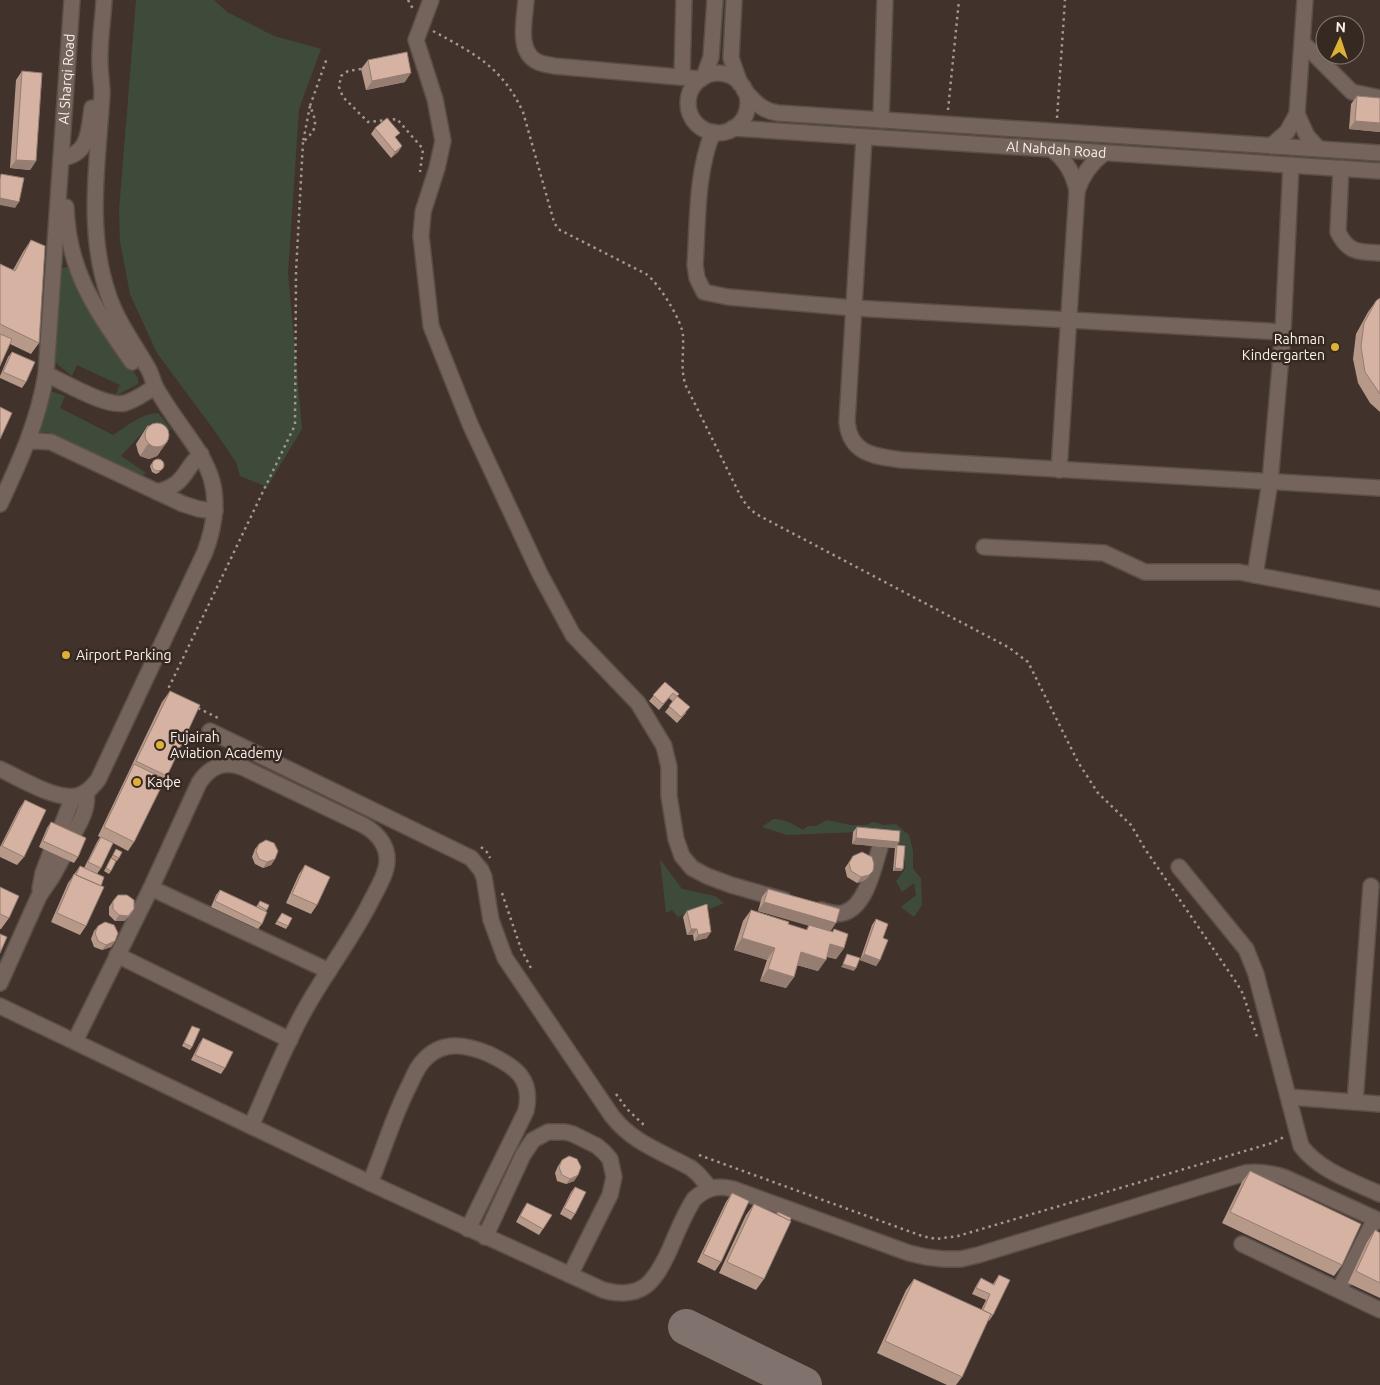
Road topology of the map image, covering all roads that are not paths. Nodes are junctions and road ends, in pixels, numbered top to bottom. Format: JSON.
{"nodes":[{"id":1,"x":72,"y":0,"type":"edge"},
{"id":2,"x":104,"y":0,"type":"edge"},
{"id":3,"x":431,"y":0,"type":"edge"},
{"id":4,"x":526,"y":0,"type":"edge"},
{"id":5,"x":684,"y":0,"type":"edge"},
{"id":6,"x":715,"y":0,"type":"edge"},
{"id":7,"x":734,"y":0,"type":"edge"},
{"id":8,"x":885,"y":0,"type":"edge"},
{"id":9,"x":1305,"y":0,"type":"edge"},
{"id":10,"x":1302,"y":42,"type":"junction"},
{"id":11,"x":100,"y":65,"type":"junction"},
{"id":12,"x":682,"y":77,"type":"junction"},
{"id":13,"x":702,"y":78,"type":"junction"},
{"id":14,"x":742,"y":87,"type":"junction"},
{"id":15,"x":1380,"y":98,"type":"edge"},
{"id":16,"x":1297,"y":114,"type":"junction"},
{"id":17,"x":881,"y":120,"type":"junction"},
{"id":18,"x":733,"y":128,"type":"junction"},
{"id":19,"x":713,"y":132,"type":"junction"},
{"id":20,"x":864,"y":138,"type":"junction"},
{"id":21,"x":1271,"y":146,"type":"junction"},
{"id":22,"x":1318,"y":148,"type":"junction"},
{"id":23,"x":1054,"y":150,"type":"junction"},
{"id":24,"x":1104,"y":153,"type":"junction"},
{"id":25,"x":1380,"y":153,"type":"edge"},
{"id":26,"x":61,"y":158,"type":"junction"},
{"id":27,"x":1291,"y":165,"type":"junction"},
{"id":28,"x":1341,"y":168,"type":"junction"},
{"id":29,"x":1380,"y":171,"type":"edge"},
{"id":30,"x":1077,"y":191,"type":"junction"},
{"id":31,"x":1380,"y":253,"type":"edge"},
{"id":32,"x":854,"y":308,"type":"junction"},
{"id":33,"x":1069,"y":320,"type":"junction"},
{"id":34,"x":1283,"y":332,"type":"junction"},
{"id":35,"x":46,"y":374,"type":"junction"},
{"id":36,"x":155,"y":386,"type":"junction"},
{"id":37,"x":28,"y":442,"type":"junction"},
{"id":38,"x":201,"y":454,"type":"junction"},
{"id":39,"x":1059,"y":470,"type":"junction"},
{"id":40,"x":1270,"y":482,"type":"junction"},
{"id":41,"x":1380,"y":488,"type":"edge"},
{"id":42,"x":157,"y":492,"type":"junction"},
{"id":43,"x":0,"y":504,"type":"edge"},
{"id":44,"x":214,"y":511,"type":"junction"},
{"id":45,"x":984,"y":548,"type":"dead end"},
{"id":46,"x":1255,"y":575,"type":"junction"},
{"id":47,"x":1380,"y":599,"type":"edge"},
{"id":48,"x":210,"y":731,"type":"dead end"},
{"id":49,"x":0,"y":769,"type":"edge"},
{"id":50,"x":80,"y":795,"type":"junction"},
{"id":51,"x":65,"y":836,"type":"edge"},
{"id":52,"x":880,"y":847,"type":"edge"},
{"id":53,"x":57,"y":855,"type":"edge"},
{"id":54,"x":1179,"y":867,"type":"dead end"},
{"id":55,"x":1371,"y":886,"type":"dead end"},
{"id":56,"x":151,"y":888,"type":"junction"},
{"id":57,"x":0,"y":936,"type":"edge"},
{"id":58,"x":18,"y":944,"type":"junction"},
{"id":59,"x":117,"y":955,"type":"junction"},
{"id":60,"x":330,"y":971,"type":"junction"},
{"id":61,"x":0,"y":983,"type":"edge"},
{"id":62,"x":0,"y":1006,"type":"edge"},
{"id":63,"x":290,"y":1040,"type":"junction"},
{"id":64,"x":75,"y":1041,"type":"junction"},
{"id":65,"x":1289,"y":1097,"type":"junction"},
{"id":66,"x":1355,"y":1102,"type":"junction"},
{"id":67,"x":1380,"y":1104,"type":"edge"},
{"id":68,"x":251,"y":1126,"type":"junction"},
{"id":69,"x":370,"y":1183,"type":"junction"},
{"id":70,"x":710,"y":1188,"type":"junction"},
{"id":71,"x":487,"y":1192,"type":"junction"},
{"id":72,"x":1380,"y":1194,"type":"edge"},
{"id":73,"x":502,"y":1200,"type":"junction"},
{"id":74,"x":1377,"y":1220,"type":"edge"},
{"id":75,"x":468,"y":1229,"type":"junction"},
{"id":76,"x":485,"y":1237,"type":"junction"},
{"id":77,"x":1242,"y":1244,"type":"dead end"},
{"id":78,"x":570,"y":1275,"type":"junction"},
{"id":79,"x":1339,"y":1290,"type":"junction"},
{"id":80,"x":1380,"y":1310,"type":"edge"}],
"edges":[{"from":1,"to":26,"type":"street","name":"Al Sharqi Road"},
{"from":2,"to":11,"type":"street"},
{"from":3,"to":52,"type":"street"},
{"from":4,"to":12,"type":"street"},
{"from":5,"to":12,"type":"street"},
{"from":6,"to":13,"type":"street"},
{"from":7,"to":14,"type":"street"},
{"from":8,"to":17,"type":"street"},
{"from":9,"to":10,"type":"street"},
{"from":10,"to":15,"type":"street"},
{"from":10,"to":16,"type":"street"},
{"from":11,"to":26,"type":"street"},
{"from":11,"to":36,"type":"street"},
{"from":12,"to":13,"type":"street"},
{"from":13,"to":14,"type":"street"},
{"from":13,"to":19,"type":"street"},
{"from":14,"to":17,"type":"street","name":"Al Nahdah Road"},
{"from":14,"to":18,"type":"street"},
{"from":16,"to":21,"type":"street"},
{"from":16,"to":22,"type":"street"},
{"from":17,"to":21,"type":"street","name":"Al Nahdah Road"},
{"from":18,"to":19,"type":"street"},
{"from":18,"to":20,"type":"street","name":"Al Nahdah Road"},
{"from":19,"to":32,"type":"street"},
{"from":20,"to":23,"type":"street","name":"Al Nahdah Road"},
{"from":20,"to":32,"type":"street"},
{"from":21,"to":22,"type":"street","name":"Al Nahdah Road"},
{"from":22,"to":25,"type":"street","name":"Al Nahdah Road"},
{"from":23,"to":24,"type":"street","name":"Al Nahdah Road"},
{"from":23,"to":30,"type":"street"},
{"from":24,"to":27,"type":"street","name":"Al Nahdah Road"},
{"from":24,"to":30,"type":"street"},
{"from":26,"to":35,"type":"street"},
{"from":26,"to":36,"type":"street"},
{"from":27,"to":28,"type":"street","name":"Al Nahdah Road"},
{"from":27,"to":34,"type":"street"},
{"from":28,"to":29,"type":"street","name":"Al Nahdah Road"},
{"from":28,"to":31,"type":"street"},
{"from":30,"to":33,"type":"street"},
{"from":32,"to":33,"type":"street"},
{"from":32,"to":39,"type":"street"},
{"from":33,"to":34,"type":"street"},
{"from":33,"to":39,"type":"street"},
{"from":34,"to":40,"type":"street"},
{"from":35,"to":36,"type":"street"},
{"from":35,"to":37,"type":"street"},
{"from":36,"to":38,"type":"street"},
{"from":37,"to":42,"type":"street"},
{"from":37,"to":43,"type":"street"},
{"from":38,"to":42,"type":"street"},
{"from":38,"to":44,"type":"street"},
{"from":39,"to":40,"type":"street"},
{"from":40,"to":41,"type":"street"},
{"from":40,"to":46,"type":"street"},
{"from":42,"to":44,"type":"street"},
{"from":44,"to":50,"type":"street"},
{"from":45,"to":46,"type":"street"},
{"from":46,"to":47,"type":"street"},
{"from":48,"to":70,"type":"street"},
{"from":49,"to":50,"type":"street"},
{"from":50,"to":51,"type":"street"},
{"from":53,"to":58,"type":"street"},
{"from":54,"to":65,"type":"street"},
{"from":55,"to":66,"type":"street"},
{"from":56,"to":59,"type":"street"},
{"from":56,"to":60,"type":"street"},
{"from":56,"to":60,"type":"street"},
{"from":57,"to":58,"type":"street"},
{"from":58,"to":61,"type":"street"},
{"from":59,"to":63,"type":"street"},
{"from":59,"to":64,"type":"street"},
{"from":60,"to":63,"type":"street"},
{"from":62,"to":64,"type":"street"},
{"from":63,"to":68,"type":"street"},
{"from":64,"to":68,"type":"street"},
{"from":65,"to":66,"type":"street"},
{"from":65,"to":72,"type":"street"},
{"from":66,"to":67,"type":"street"},
{"from":68,"to":69,"type":"street"},
{"from":69,"to":71,"type":"street"},
{"from":69,"to":75,"type":"street"},
{"from":70,"to":74,"type":"street"},
{"from":70,"to":78,"type":"street"},
{"from":71,"to":73,"type":"street"},
{"from":71,"to":75,"type":"street"},
{"from":73,"to":76,"type":"street"},
{"from":73,"to":78,"type":"street"},
{"from":74,"to":79,"type":"street"},
{"from":75,"to":76,"type":"street"},
{"from":76,"to":78,"type":"street"},
{"from":77,"to":79,"type":"street"},
{"from":79,"to":80,"type":"street"}]}
